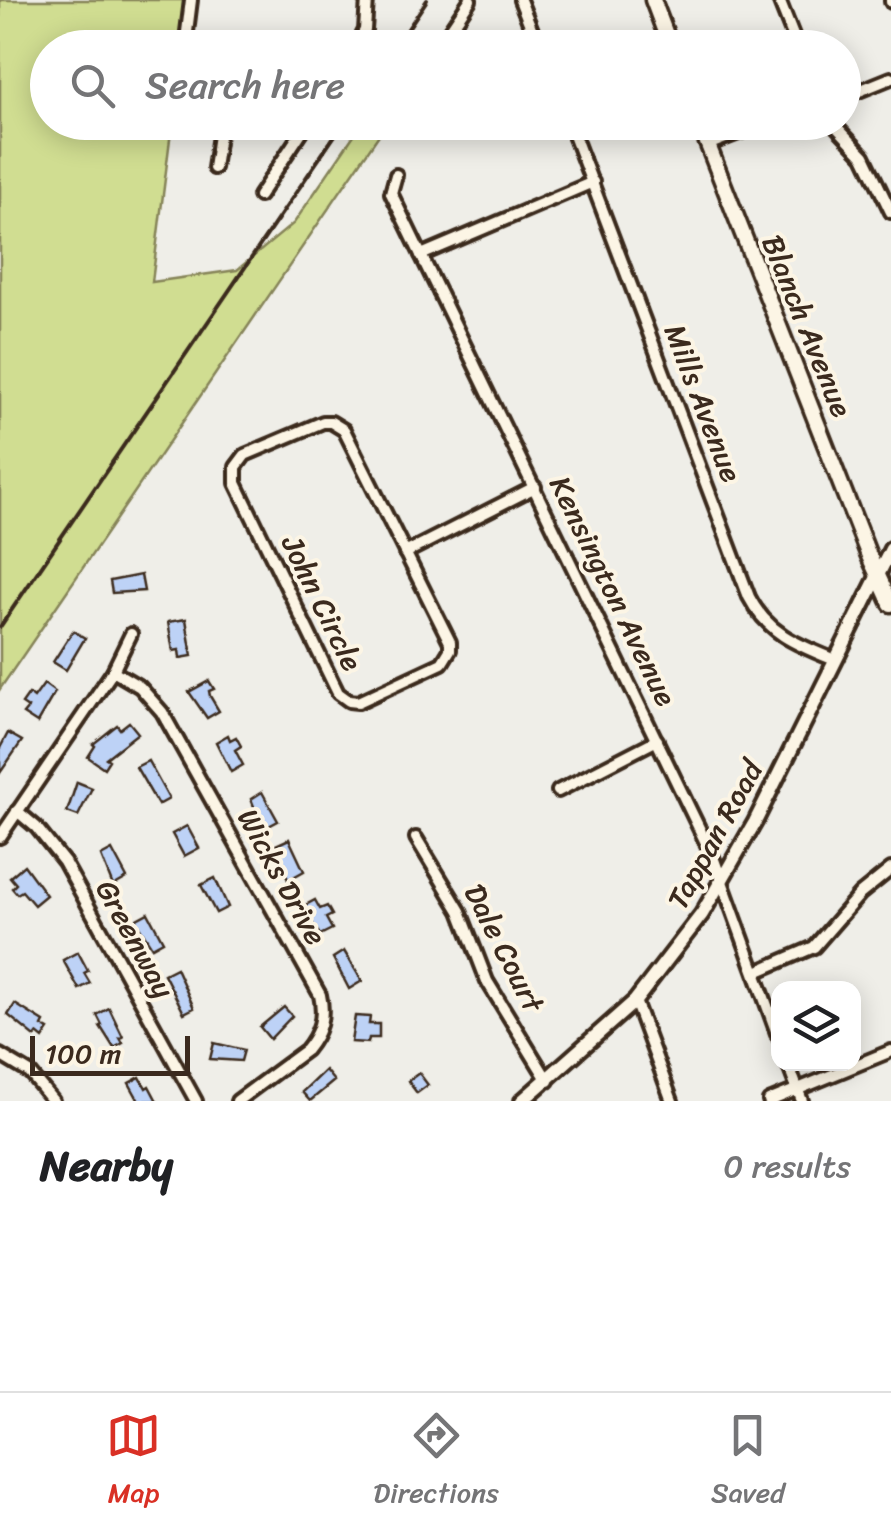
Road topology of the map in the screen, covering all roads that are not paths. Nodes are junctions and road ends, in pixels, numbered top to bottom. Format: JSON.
{"nodes":[{"id":1,"x":191,"y":0,"type":"edge"},
{"id":2,"x":367,"y":0,"type":"edge"},
{"id":3,"x":470,"y":0,"type":"edge"},
{"id":4,"x":520,"y":0,"type":"edge"},
{"id":5,"x":653,"y":0,"type":"edge"},
{"id":6,"x":779,"y":0,"type":"edge"},
{"id":7,"x":187,"y":30,"type":"edge"},
{"id":8,"x":365,"y":30,"type":"edge"},
{"id":9,"x":450,"y":30,"type":"edge"},
{"id":10,"x":532,"y":30,"type":"edge"},
{"id":11,"x":664,"y":30,"type":"edge"},
{"id":12,"x":791,"y":30,"type":"edge"},
{"id":13,"x":891,"y":78,"type":"edge"},
{"id":14,"x":861,"y":91,"type":"edge"},
{"id":15,"x":218,"y":140,"type":"edge"},
{"id":16,"x":297,"y":140,"type":"edge"},
{"id":17,"x":576,"y":140,"type":"edge"},
{"id":18,"x":705,"y":140,"type":"edge"},
{"id":19,"x":720,"y":140,"type":"edge"},
{"id":20,"x":849,"y":140,"type":"edge"},
{"id":21,"x":707,"y":145,"type":"junction"},
{"id":22,"x":214,"y":168,"type":"dead end"},
{"id":23,"x":396,"y":175,"type":"dead end"},
{"id":24,"x":593,"y":182,"type":"junction"},
{"id":25,"x":259,"y":196,"type":"dead end"},
{"id":26,"x":891,"y":212,"type":"edge"},
{"id":27,"x":421,"y":255,"type":"junction"},
{"id":28,"x":536,"y":488,"type":"junction"},
{"id":29,"x":891,"y":549,"type":"edge"},
{"id":30,"x":405,"y":553,"type":"junction"},
{"id":31,"x":878,"y":575,"type":"junction"},
{"id":32,"x":891,"y":604,"type":"edge"},
{"id":33,"x":130,"y":634,"type":"dead end"},
{"id":34,"x":835,"y":660,"type":"junction"},
{"id":35,"x":113,"y":671,"type":"junction"},
{"id":36,"x":657,"y":740,"type":"junction"},
{"id":37,"x":558,"y":791,"type":"dead end"},
{"id":38,"x":17,"y":812,"type":"junction"},
{"id":39,"x":0,"y":837,"type":"edge"},
{"id":40,"x":416,"y":838,"type":"dead end"},
{"id":41,"x":891,"y":869,"type":"edge"},
{"id":42,"x":722,"y":879,"type":"junction"},
{"id":43,"x":756,"y":972,"type":"junction"},
{"id":44,"x":635,"y":1001,"type":"junction"},
{"id":45,"x":771,"y":1016,"type":"edge"},
{"id":46,"x":891,"y":1051,"type":"edge"},
{"id":47,"x":0,"y":1055,"type":"edge"},
{"id":48,"x":791,"y":1071,"type":"edge"},
{"id":49,"x":548,"y":1081,"type":"junction"},
{"id":50,"x":800,"y":1095,"type":"edge"},
{"id":51,"x":52,"y":1101,"type":"edge"},
{"id":52,"x":196,"y":1101,"type":"edge"},
{"id":53,"x":237,"y":1101,"type":"edge"},
{"id":54,"x":522,"y":1101,"type":"edge"},
{"id":55,"x":672,"y":1101,"type":"edge"},
{"id":56,"x":769,"y":1101,"type":"edge"}],
"edges":[{"from":1,"to":7,"type":"street"},
{"from":2,"to":8,"type":"street"},
{"from":3,"to":9,"type":"street"},
{"from":4,"to":10,"type":"street"},
{"from":5,"to":11,"type":"main road"},
{"from":6,"to":12,"type":"street"},
{"from":13,"to":14,"type":"street"},
{"from":15,"to":22,"type":"street"},
{"from":16,"to":25,"type":"street"},
{"from":17,"to":24,"type":"street","name":"Mills Avenue"},
{"from":18,"to":21,"type":"main road","name":"Blanch Avenue"},
{"from":19,"to":21,"type":"street"},
{"from":20,"to":26,"type":"street"},
{"from":21,"to":31,"type":"main road","name":"Blanch Avenue"},
{"from":23,"to":27,"type":"street","name":"Kensington Avenue"},
{"from":24,"to":27,"type":"street"},
{"from":24,"to":34,"type":"street","name":"Mills Avenue"},
{"from":27,"to":28,"type":"street","name":"Kensington Avenue"},
{"from":28,"to":30,"type":"street"},
{"from":28,"to":36,"type":"street","name":"Kensington Avenue"},
{"from":29,"to":31,"type":"street","name":"Tappan Road"},
{"from":30,"to":30,"type":"street","name":"John Circle"},
{"from":31,"to":32,"type":"main road","name":"Blanch Avenue"},
{"from":31,"to":34,"type":"street","name":"Tappan Road"},
{"from":33,"to":35,"type":"street"},
{"from":34,"to":42,"type":"street","name":"Tappan Road"},
{"from":35,"to":38,"type":"street"},
{"from":35,"to":53,"type":"street","name":"Wicks Drive"},
{"from":36,"to":37,"type":"street"},
{"from":36,"to":42,"type":"street","name":"Kensington Avenue"},
{"from":38,"to":39,"type":"street"},
{"from":38,"to":52,"type":"street","name":"Greenway"},
{"from":40,"to":49,"type":"street","name":"Dale Court"},
{"from":41,"to":43,"type":"street"},
{"from":42,"to":43,"type":"street","name":"Kensington Avenue"},
{"from":42,"to":44,"type":"street","name":"Tappan Road"},
{"from":43,"to":45,"type":"street","name":"Kensington Avenue"},
{"from":44,"to":49,"type":"street","name":"Tappan Road"},
{"from":44,"to":55,"type":"street"},
{"from":46,"to":50,"type":"street"},
{"from":47,"to":51,"type":"street"},
{"from":48,"to":50,"type":"street"},
{"from":49,"to":54,"type":"street","name":"Tappan Road"},
{"from":50,"to":56,"type":"street"}]}
